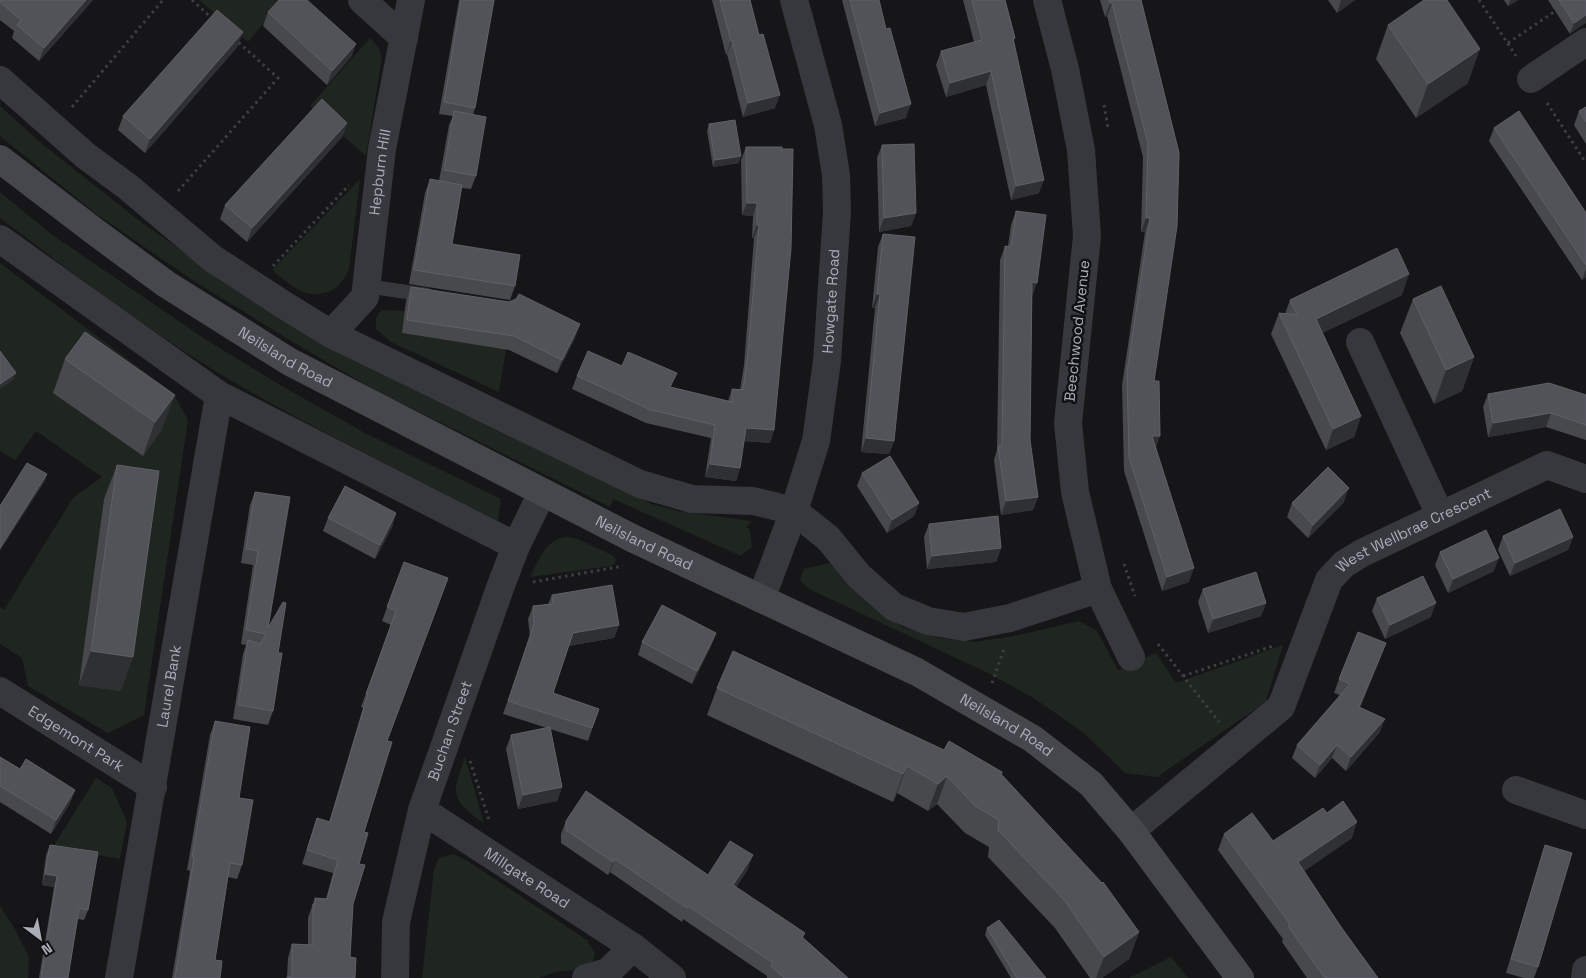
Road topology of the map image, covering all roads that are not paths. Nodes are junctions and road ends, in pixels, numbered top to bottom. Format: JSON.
{"nodes":[{"id":1,"x":362,"y":0,"type":"edge"},
{"id":2,"x":411,"y":0,"type":"edge"},
{"id":3,"x":794,"y":0,"type":"edge"},
{"id":4,"x":1047,"y":0,"type":"edge"},
{"id":5,"x":404,"y":38,"type":"junction"},
{"id":6,"x":1586,"y":42,"type":"edge"},
{"id":7,"x":1531,"y":78,"type":"dead end"},
{"id":8,"x":0,"y":80,"type":"edge"},
{"id":9,"x":0,"y":159,"type":"edge"},
{"id":10,"x":0,"y":239,"type":"edge"},
{"id":11,"x":366,"y":286,"type":"junction"},
{"id":12,"x":440,"y":297,"type":"edge"},
{"id":13,"x":331,"y":334,"type":"junction"},
{"id":14,"x":1360,"y":342,"type":"dead end"},
{"id":15,"x":219,"y":395,"type":"junction"},
{"id":16,"x":1586,"y":479,"type":"edge"},
{"id":17,"x":542,"y":493,"type":"junction"},
{"id":18,"x":794,"y":511,"type":"junction"},
{"id":19,"x":1440,"y":515,"type":"junction"},
{"id":20,"x":516,"y":546,"type":"junction"},
{"id":21,"x":1098,"y":589,"type":"junction"},
{"id":22,"x":761,"y":599,"type":"junction"},
{"id":23,"x":1131,"y":656,"type":"dead end"},
{"id":24,"x":0,"y":690,"type":"edge"},
{"id":25,"x":153,"y":787,"type":"junction"},
{"id":26,"x":1516,"y":790,"type":"dead end"},
{"id":27,"x":422,"y":810,"type":"junction"},
{"id":28,"x":1586,"y":815,"type":"edge"},
{"id":29,"x":1131,"y":831,"type":"junction"},
{"id":30,"x":632,"y":947,"type":"junction"},
{"id":31,"x":1586,"y":970,"type":"edge"},
{"id":32,"x":119,"y":978,"type":"edge"},
{"id":33,"x":395,"y":978,"type":"edge"},
{"id":34,"x":586,"y":978,"type":"edge"},
{"id":35,"x":672,"y":978,"type":"edge"},
{"id":36,"x":1240,"y":978,"type":"edge"},
{"id":37,"x":1585,"y":978,"type":"edge"}],
"edges":[{"from":1,"to":5,"type":"street"},
{"from":2,"to":5,"type":"street","name":"Hepburn Hill"},
{"from":3,"to":18,"type":"street","name":"Howgate Road"},
{"from":4,"to":21,"type":"street","name":"Beechwood Avenue"},
{"from":5,"to":11,"type":"street","name":"Hepburn Hill"},
{"from":6,"to":7,"type":"street"},
{"from":8,"to":13,"type":"street"},
{"from":9,"to":17,"type":"street","name":"Neilsland Road"},
{"from":10,"to":15,"type":"street"},
{"from":11,"to":12,"type":"lane"},
{"from":11,"to":13,"type":"street","name":"Hepburn Hill"},
{"from":13,"to":18,"type":"street"},
{"from":14,"to":19,"type":"street"},
{"from":15,"to":20,"type":"street"},
{"from":15,"to":25,"type":"street","name":"Laurel Bank"},
{"from":16,"to":19,"type":"street","name":"West Wellbrae Crescent"},
{"from":17,"to":20,"type":"street","name":"Buchan Street"},
{"from":17,"to":22,"type":"street","name":"Neilsland Road"},
{"from":18,"to":21,"type":"street"},
{"from":18,"to":22,"type":"street","name":"Howgate Road"},
{"from":19,"to":29,"type":"street","name":"West Wellbrae Crescent"},
{"from":20,"to":27,"type":"street","name":"Buchan Street"},
{"from":21,"to":23,"type":"street","name":"Beechwood Avenue"},
{"from":22,"to":29,"type":"street","name":"Neilsland Road"},
{"from":24,"to":25,"type":"street","name":"Edgemont Park"},
{"from":25,"to":32,"type":"street","name":"Laurel Bank"},
{"from":26,"to":28,"type":"street"},
{"from":27,"to":30,"type":"street","name":"Millgate Road"},
{"from":27,"to":33,"type":"street","name":"Buchan Street"},
{"from":29,"to":36,"type":"street","name":"Neilsland Road"},
{"from":30,"to":34,"type":"street"},
{"from":30,"to":35,"type":"street","name":"Millgate Road"},
{"from":31,"to":37,"type":"street"}]}
